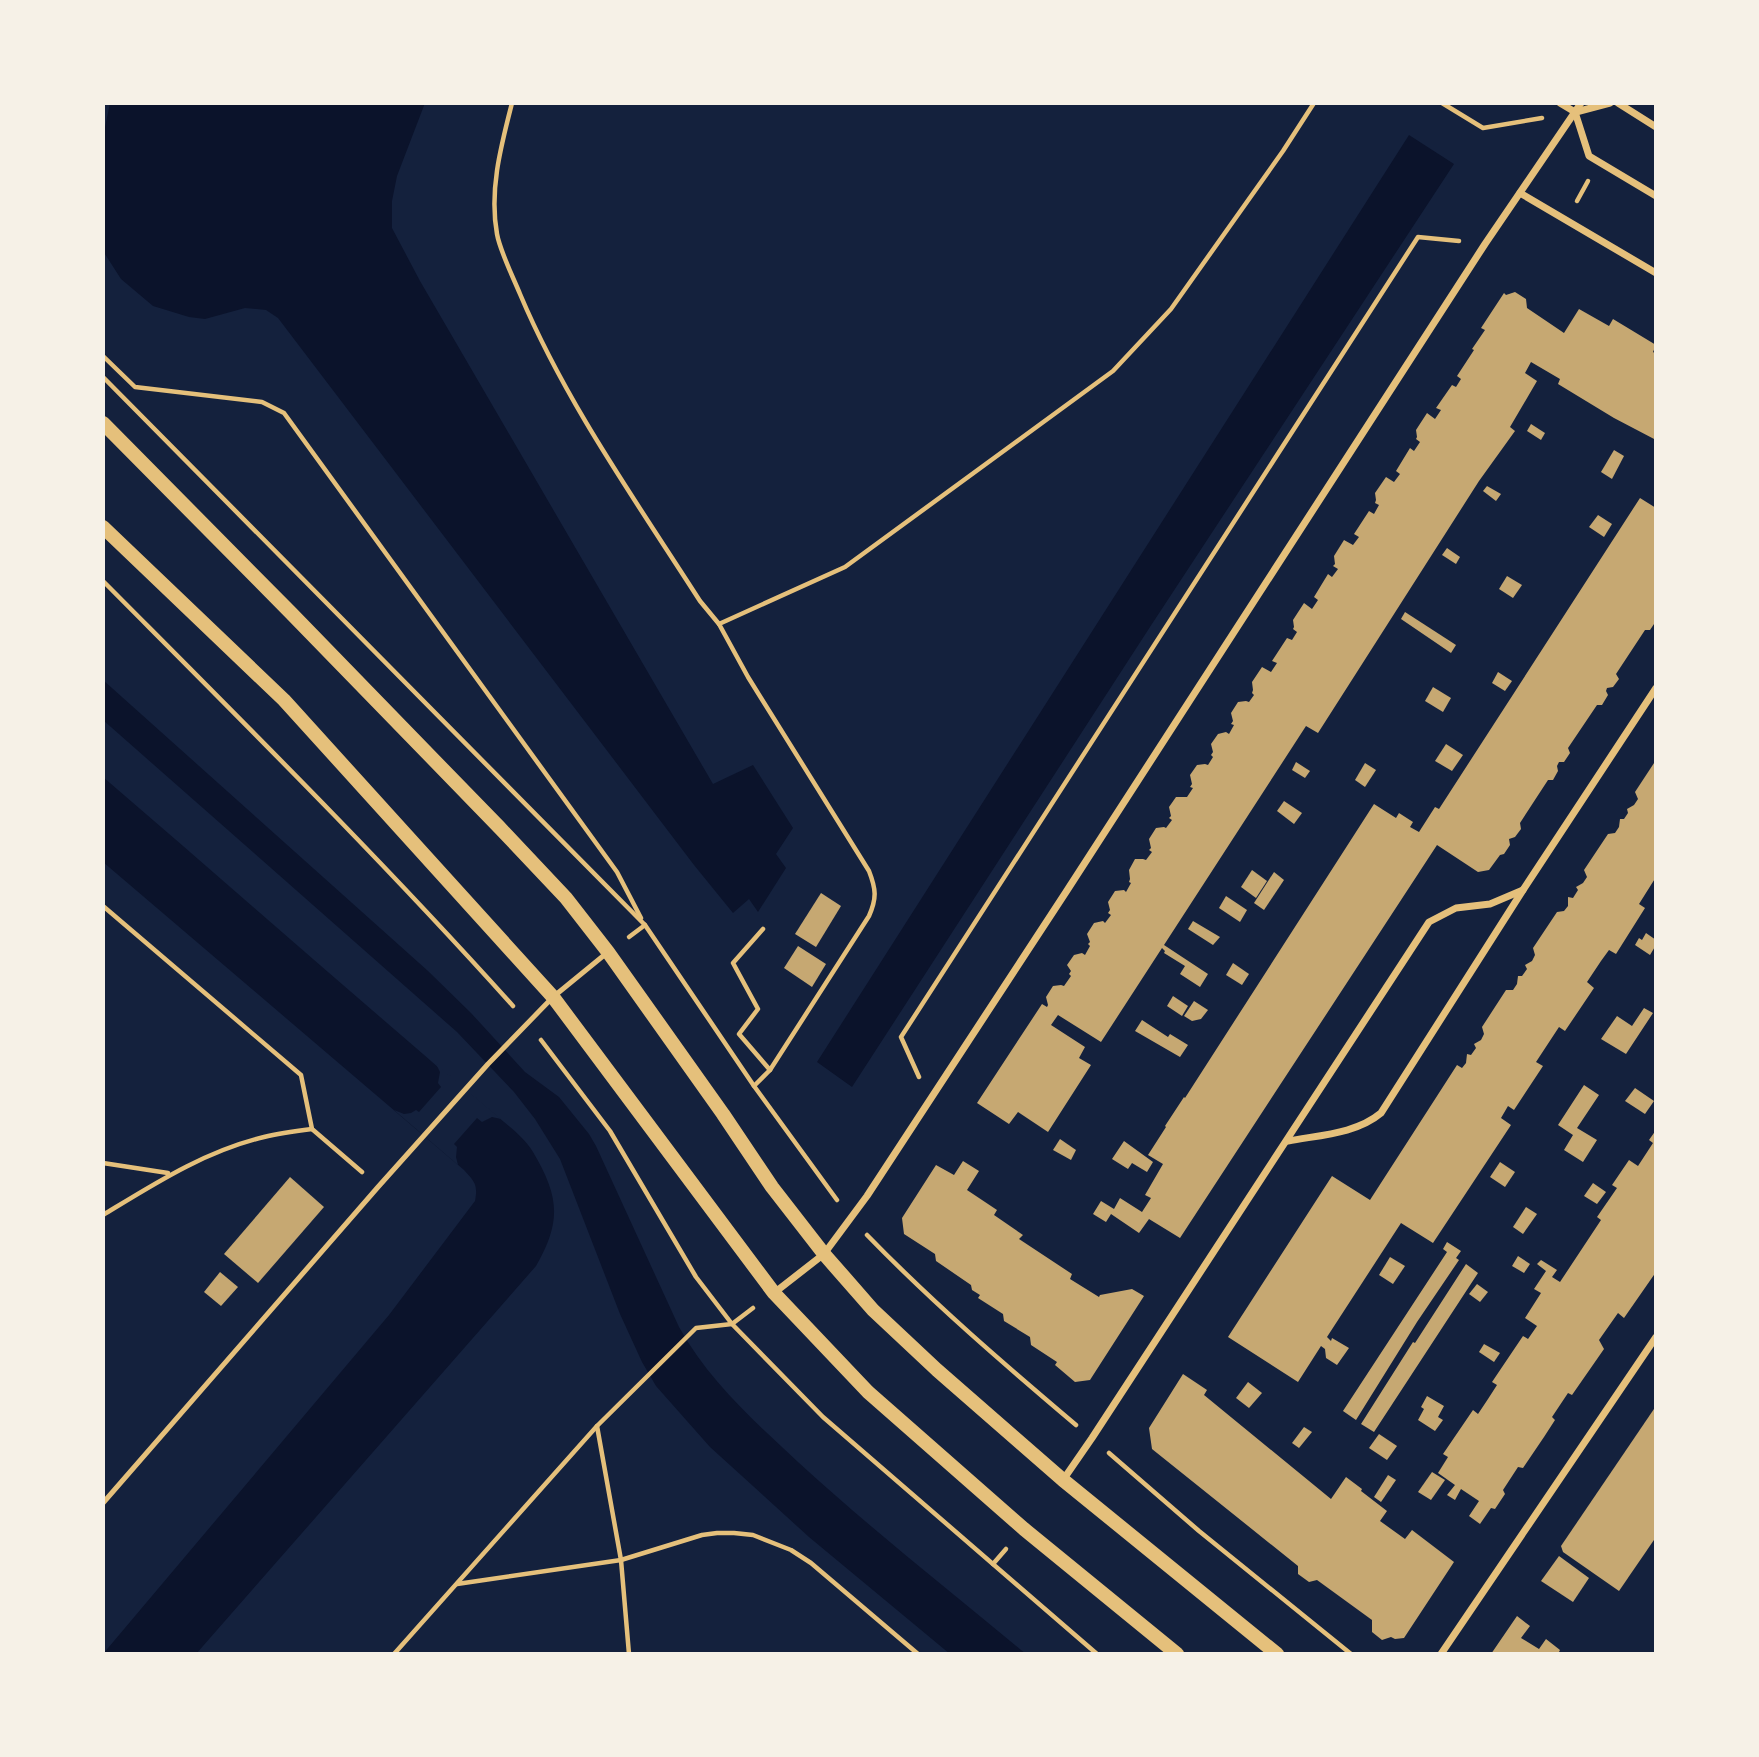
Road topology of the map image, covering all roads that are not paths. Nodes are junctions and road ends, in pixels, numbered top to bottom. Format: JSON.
{"nodes":[{"id":1,"x":1560,"y":103,"type":"edge"},
{"id":2,"x":1581,"y":103,"type":"edge"},
{"id":3,"x":1610,"y":103,"type":"edge"},
{"id":4,"x":1618,"y":103,"type":"edge"},
{"id":5,"x":1575,"y":112,"type":"junction"},
{"id":6,"x":1656,"y":127,"type":"edge"},
{"id":7,"x":1520,"y":193,"type":"junction"},
{"id":8,"x":1656,"y":195,"type":"edge"},
{"id":9,"x":1656,"y":273,"type":"edge"},
{"id":10,"x":103,"y":423,"type":"edge"},
{"id":11,"x":103,"y":527,"type":"edge"},
{"id":12,"x":1656,"y":688,"type":"edge"},
{"id":13,"x":1523,"y":890,"type":"junction"},
{"id":14,"x":608,"y":952,"type":"junction"},
{"id":15,"x":553,"y":997,"type":"junction"},
{"id":16,"x":1288,"y":1141,"type":"junction"},
{"id":17,"x":824,"y":1254,"type":"junction"},
{"id":18,"x":774,"y":1293,"type":"junction"},
{"id":19,"x":1656,"y":1337,"type":"edge"},
{"id":20,"x":1063,"y":1480,"type":"junction"},
{"id":21,"x":103,"y":1503,"type":"edge"},
{"id":22,"x":1177,"y":1654,"type":"edge"},
{"id":23,"x":1278,"y":1654,"type":"edge"},
{"id":24,"x":1441,"y":1654,"type":"edge"}],
"edges":[{"from":1,"to":5,"type":"street"},
{"from":2,"to":5,"type":"street"},
{"from":3,"to":5,"type":"street"},
{"from":4,"to":6,"type":"street"},
{"from":5,"to":7,"type":"street"},
{"from":5,"to":8,"type":"street"},
{"from":7,"to":9,"type":"street"},
{"from":7,"to":17,"type":"street"},
{"from":10,"to":14,"type":"main road"},
{"from":11,"to":15,"type":"main road"},
{"from":12,"to":13,"type":"street"},
{"from":13,"to":16,"type":"street"},
{"from":13,"to":16,"type":"street"},
{"from":14,"to":15,"type":"lane"},
{"from":14,"to":17,"type":"main road"},
{"from":15,"to":18,"type":"main road"},
{"from":15,"to":21,"type":"lane"},
{"from":16,"to":20,"type":"street"},
{"from":17,"to":18,"type":"street"},
{"from":17,"to":20,"type":"main road"},
{"from":18,"to":22,"type":"main road"},
{"from":19,"to":24,"type":"street"},
{"from":20,"to":23,"type":"main road"}]}
